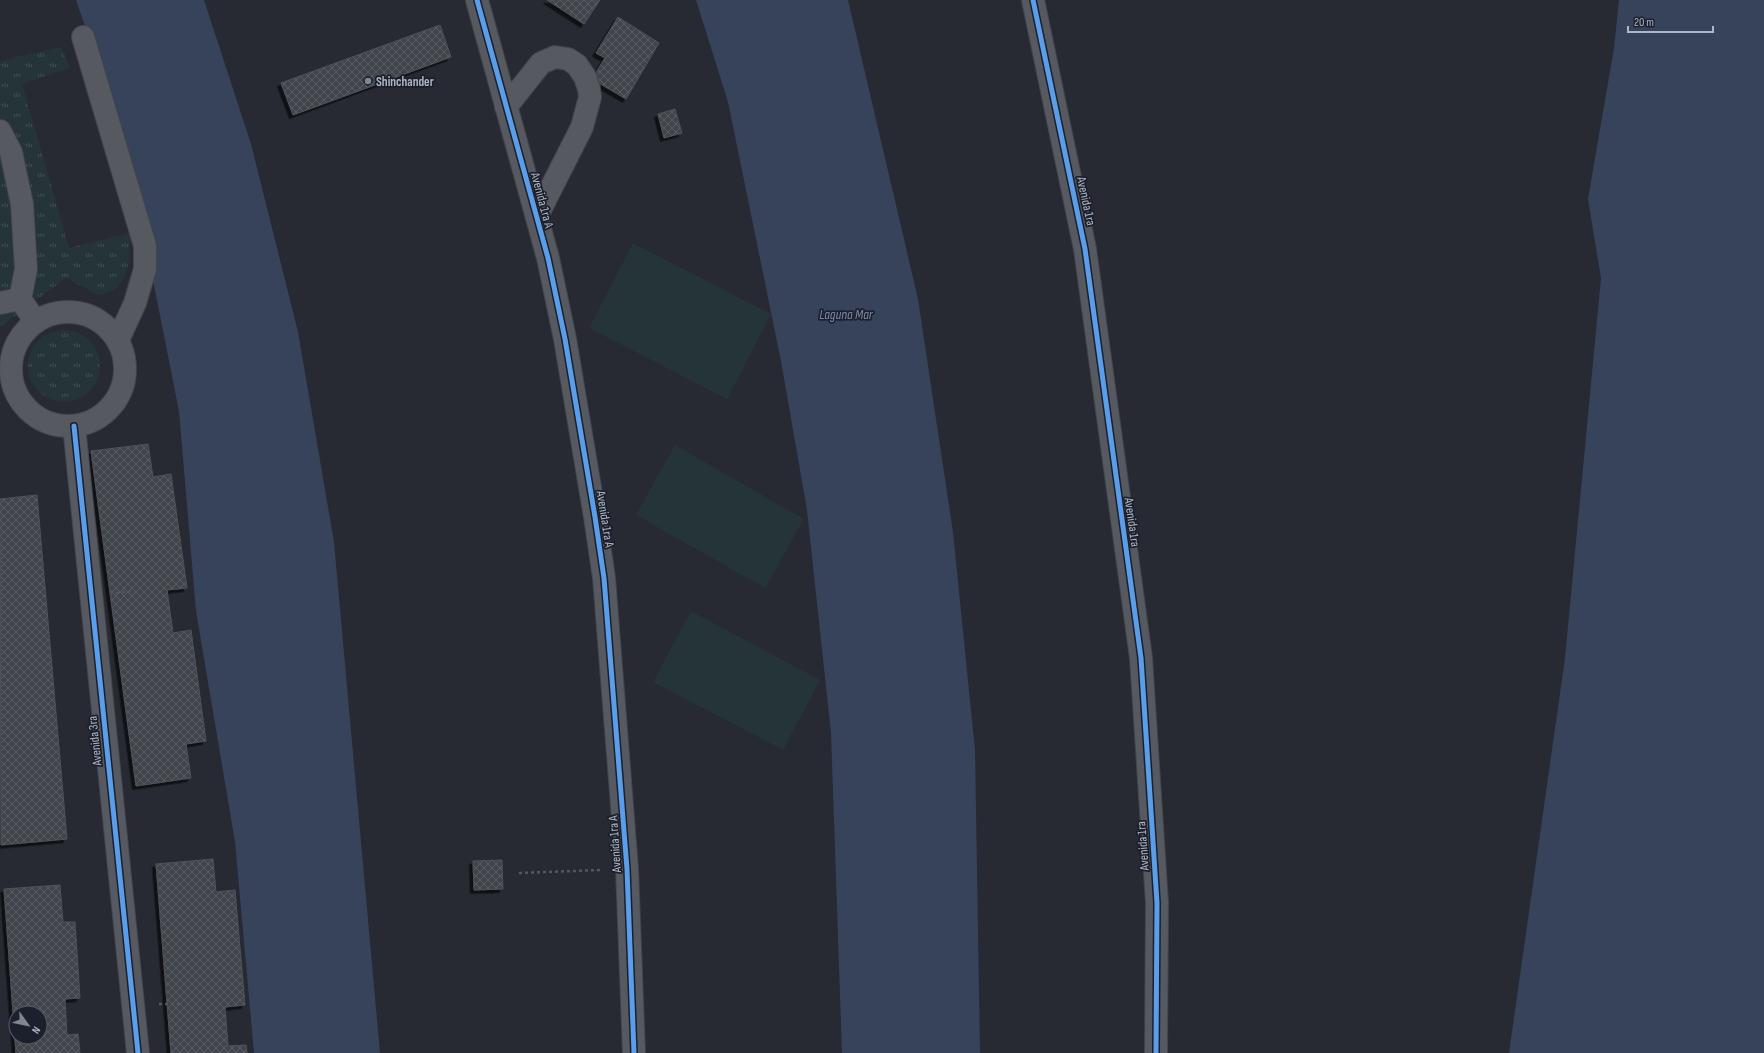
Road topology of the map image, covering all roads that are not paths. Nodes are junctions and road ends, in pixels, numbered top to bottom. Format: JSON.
{"nodes":[{"id":1,"x":477,"y":0,"type":"edge"},
{"id":2,"x":1033,"y":0,"type":"edge"},
{"id":3,"x":83,"y":37,"type":"dead end"},
{"id":4,"x":506,"y":107,"type":"junction"},
{"id":5,"x":0,"y":131,"type":"edge"},
{"id":6,"x":537,"y":216,"type":"junction"},
{"id":7,"x":10,"y":301,"type":"edge"},
{"id":8,"x":36,"y":322,"type":"junction"},
{"id":9,"x":118,"y":340,"type":"junction"},
{"id":10,"x":74,"y":426,"type":"junction"},
{"id":11,"x":138,"y":1053,"type":"edge"},
{"id":12,"x":634,"y":1053,"type":"edge"},
{"id":13,"x":1156,"y":1053,"type":"edge"}],
"edges":[{"from":1,"to":4,"type":"street","name":"Avenida 1ra A"},
{"from":2,"to":13,"type":"street","name":"Avenida 1ra"},
{"from":3,"to":9,"type":"street"},
{"from":4,"to":6,"type":"street","name":"Avenida 1ra A"},
{"from":4,"to":6,"type":"street"},
{"from":5,"to":7,"type":"street"},
{"from":6,"to":12,"type":"street","name":"Avenida 1ra A"},
{"from":7,"to":8,"type":"street"},
{"from":8,"to":9,"type":"street"},
{"from":8,"to":10,"type":"street"},
{"from":9,"to":10,"type":"street"},
{"from":10,"to":11,"type":"street","name":"Avenida 3ra"}]}
